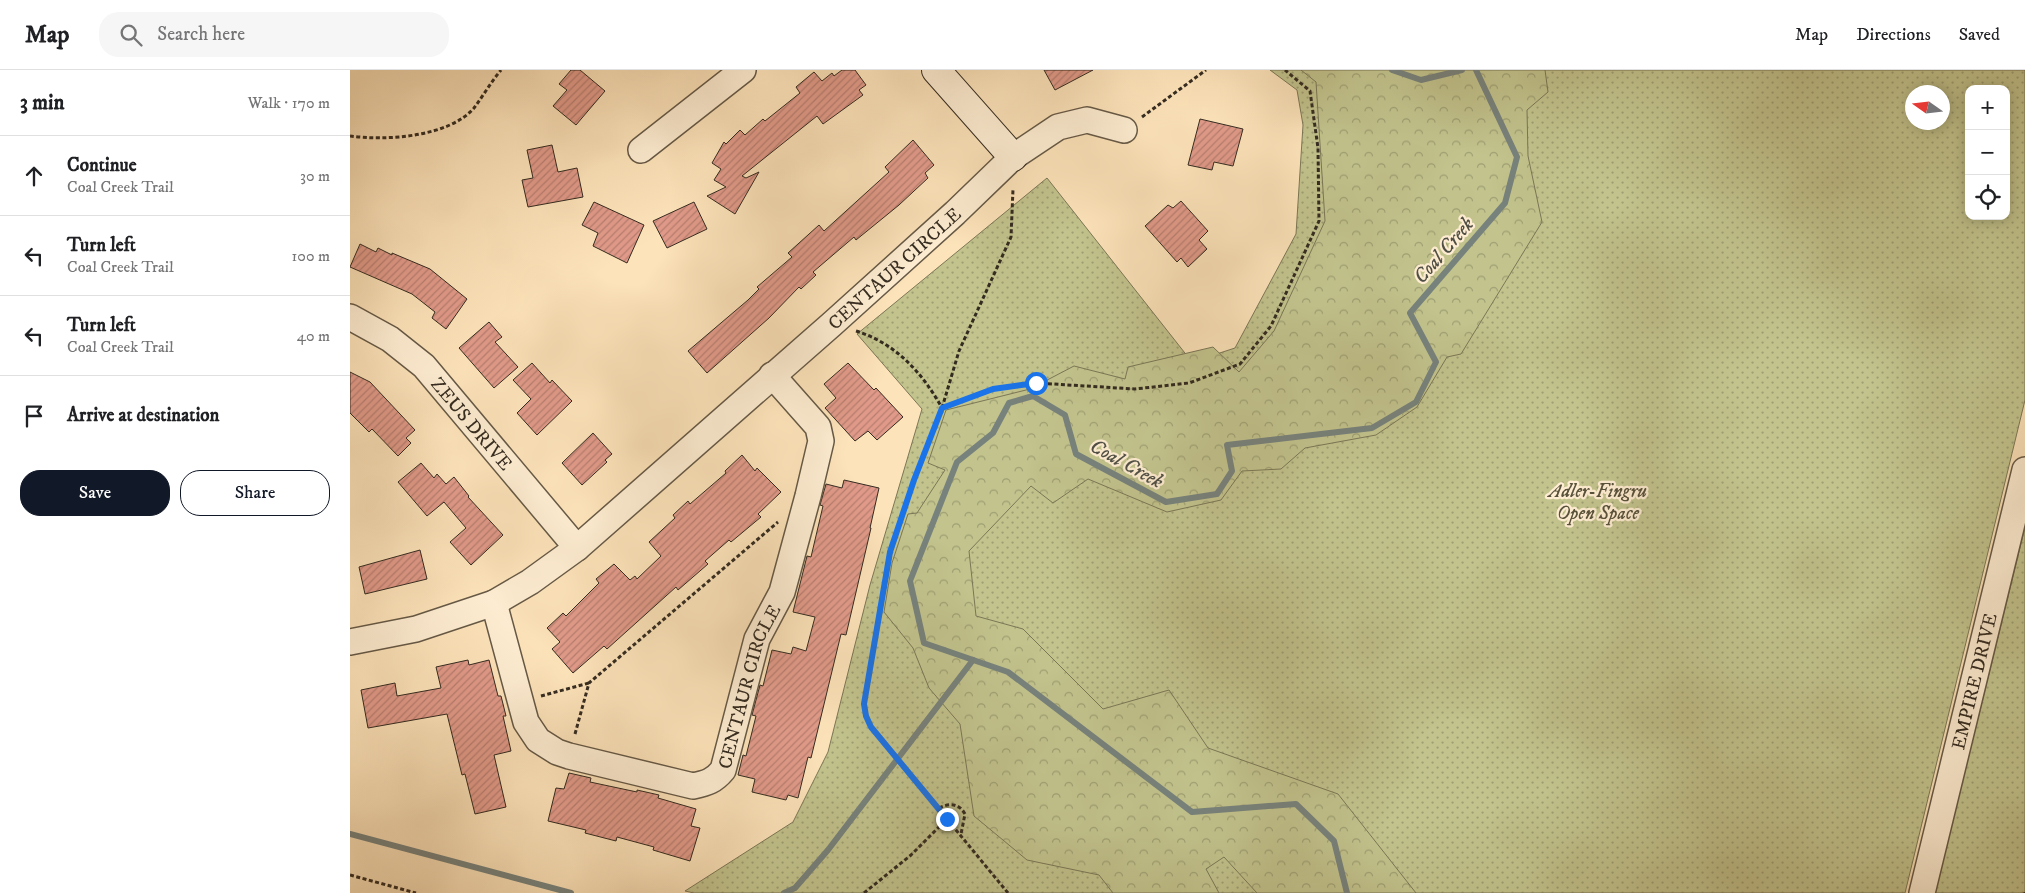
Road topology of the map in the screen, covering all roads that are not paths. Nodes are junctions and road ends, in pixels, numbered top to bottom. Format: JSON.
{"nodes":[{"id":1,"x":743,"y":70,"type":"edge"},
{"id":2,"x":936,"y":70,"type":"edge"},
{"id":3,"x":1124,"y":130,"type":"road end"},
{"id":4,"x":641,"y":150,"type":"dead end"},
{"id":5,"x":1013,"y":157,"type":"junction"},
{"id":6,"x":350,"y":317,"type":"edge"},
{"id":7,"x":772,"y":374,"type":"junction"},
{"id":8,"x":2025,"y":470,"type":"edge"},
{"id":9,"x":577,"y":548,"type":"junction"},
{"id":10,"x":494,"y":603,"type":"junction"},
{"id":11,"x":350,"y":642,"type":"edge"},
{"id":12,"x":1922,"y":893,"type":"edge"}],
"edges":[{"from":1,"to":4,"type":"street"},
{"from":2,"to":5,"type":"street"},
{"from":3,"to":5,"type":"street","name":"CENTAUR CIRCLE"},
{"from":5,"to":7,"type":"street","name":"CENTAUR CIRCLE"},
{"from":6,"to":9,"type":"street","name":"ZEUS DRIVE"},
{"from":7,"to":9,"type":"street","name":"CENTAUR CIRCLE"},
{"from":7,"to":10,"type":"street","name":"CENTAUR CIRCLE"},
{"from":8,"to":12,"type":"street","name":"EMPIRE DRIVE"},
{"from":9,"to":10,"type":"street","name":"CENTAUR CIRCLE"},
{"from":10,"to":11,"type":"street","name":"CENTAUR CIRCLE"}]}
